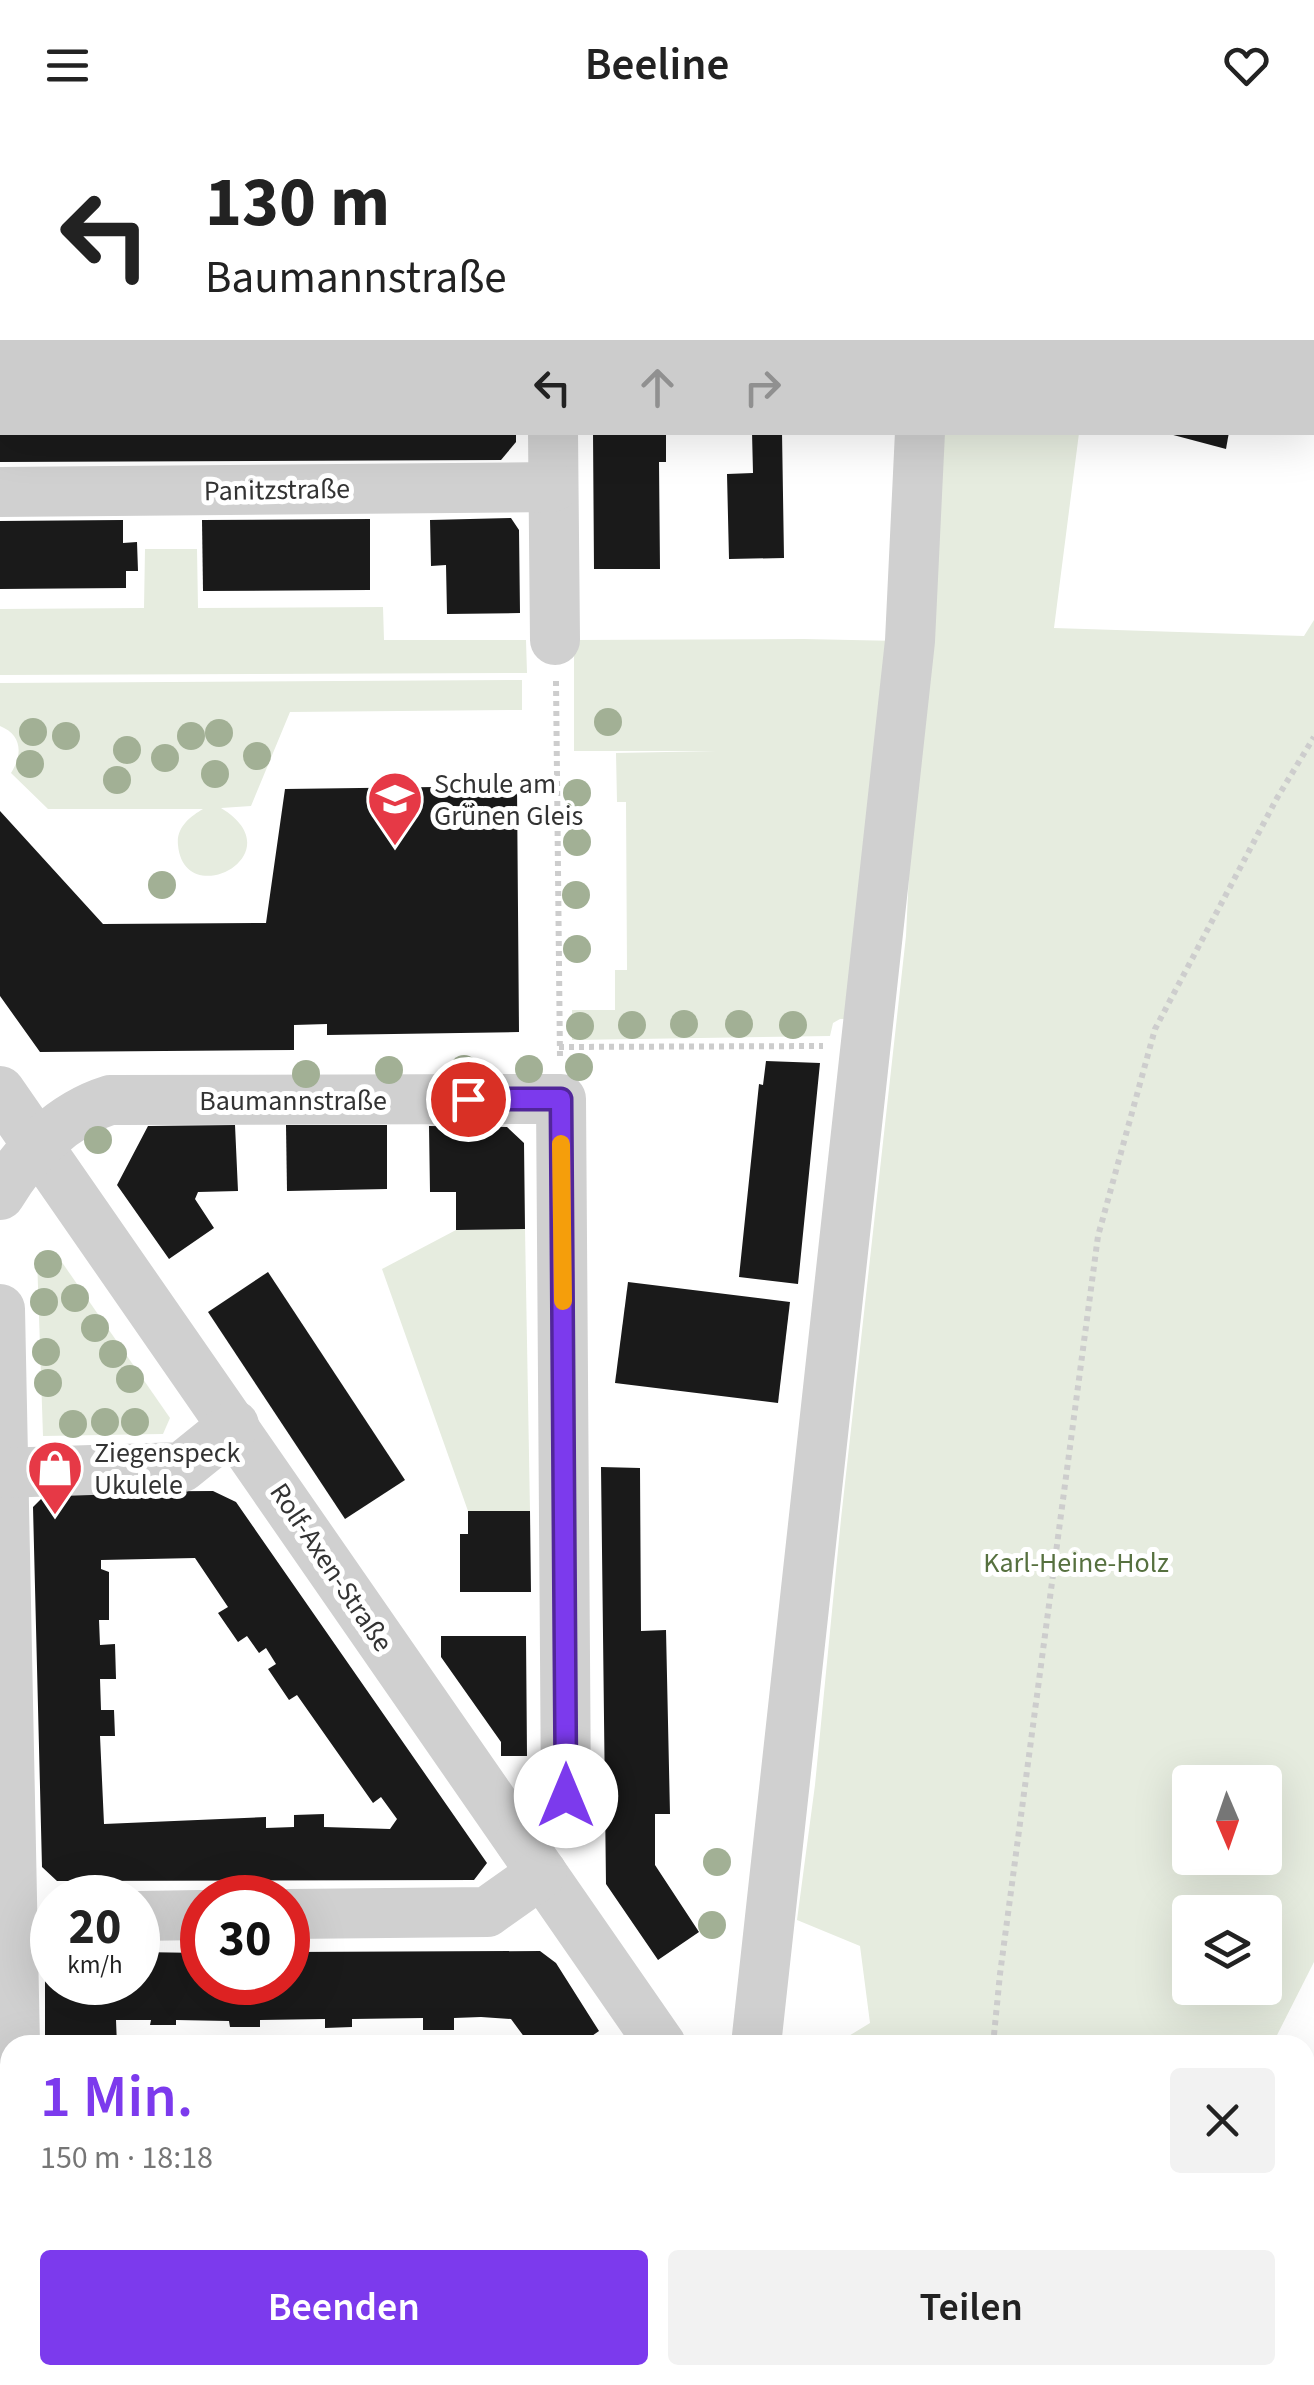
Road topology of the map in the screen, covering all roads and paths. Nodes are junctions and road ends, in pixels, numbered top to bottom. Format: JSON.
{"nodes":[{"id":1,"x":553,"y":435,"type":"edge"},
{"id":2,"x":920,"y":435,"type":"edge"},
{"id":3,"x":554,"y":487,"type":"junction"},
{"id":4,"x":0,"y":492,"type":"edge"},
{"id":5,"x":556,"y":640,"type":"joint"},
{"id":6,"x":1314,"y":738,"type":"edge"},
{"id":7,"x":865,"y":1046,"type":"junction"},
{"id":8,"x":0,"y":1091,"type":"edge"},
{"id":9,"x":39,"y":1145,"type":"junction"},
{"id":10,"x":0,"y":1196,"type":"edge"},
{"id":11,"x":0,"y":1309,"type":"edge"},
{"id":12,"x":234,"y":1426,"type":"junction"},
{"id":13,"x":2,"y":1473,"type":"edge"},
{"id":14,"x":531,"y":1857,"type":"junction"},
{"id":15,"x":310,"y":1914,"type":"edge"},
{"id":16,"x":22,"y":1917,"type":"edge"},
{"id":17,"x":16,"y":2035,"type":"edge"},
{"id":18,"x":654,"y":2035,"type":"edge"},
{"id":19,"x":757,"y":2035,"type":"edge"},
{"id":20,"x":994,"y":2035,"type":"edge"}],
"edges":[{"from":1,"to":3,"type":"street"},
{"from":2,"to":7,"type":"street"},
{"from":3,"to":4,"type":"street","name":"Panitzstraße"},
{"from":3,"to":5,"type":"street"},
{"from":5,"to":7,"type":"path"},
{"from":6,"to":20,"type":"path"},
{"from":7,"to":19,"type":"street"},
{"from":8,"to":9,"type":"street","name":"Rolf-Axen-Straße"},
{"from":9,"to":10,"type":"street","name":"Baumannstraße"},
{"from":9,"to":12,"type":"street","name":"Rolf-Axen-Straße"},
{"from":9,"to":14,"type":"street","name":"Baumannstraße"},
{"from":11,"to":13,"type":"street"},
{"from":12,"to":13,"type":"street"},
{"from":12,"to":14,"type":"street","name":"Rolf-Axen-Straße"},
{"from":13,"to":16,"type":"street"},
{"from":14,"to":15,"type":"street"},
{"from":14,"to":18,"type":"street","name":"Rolf-Axen-Straße"},
{"from":16,"to":17,"type":"street"}]}
